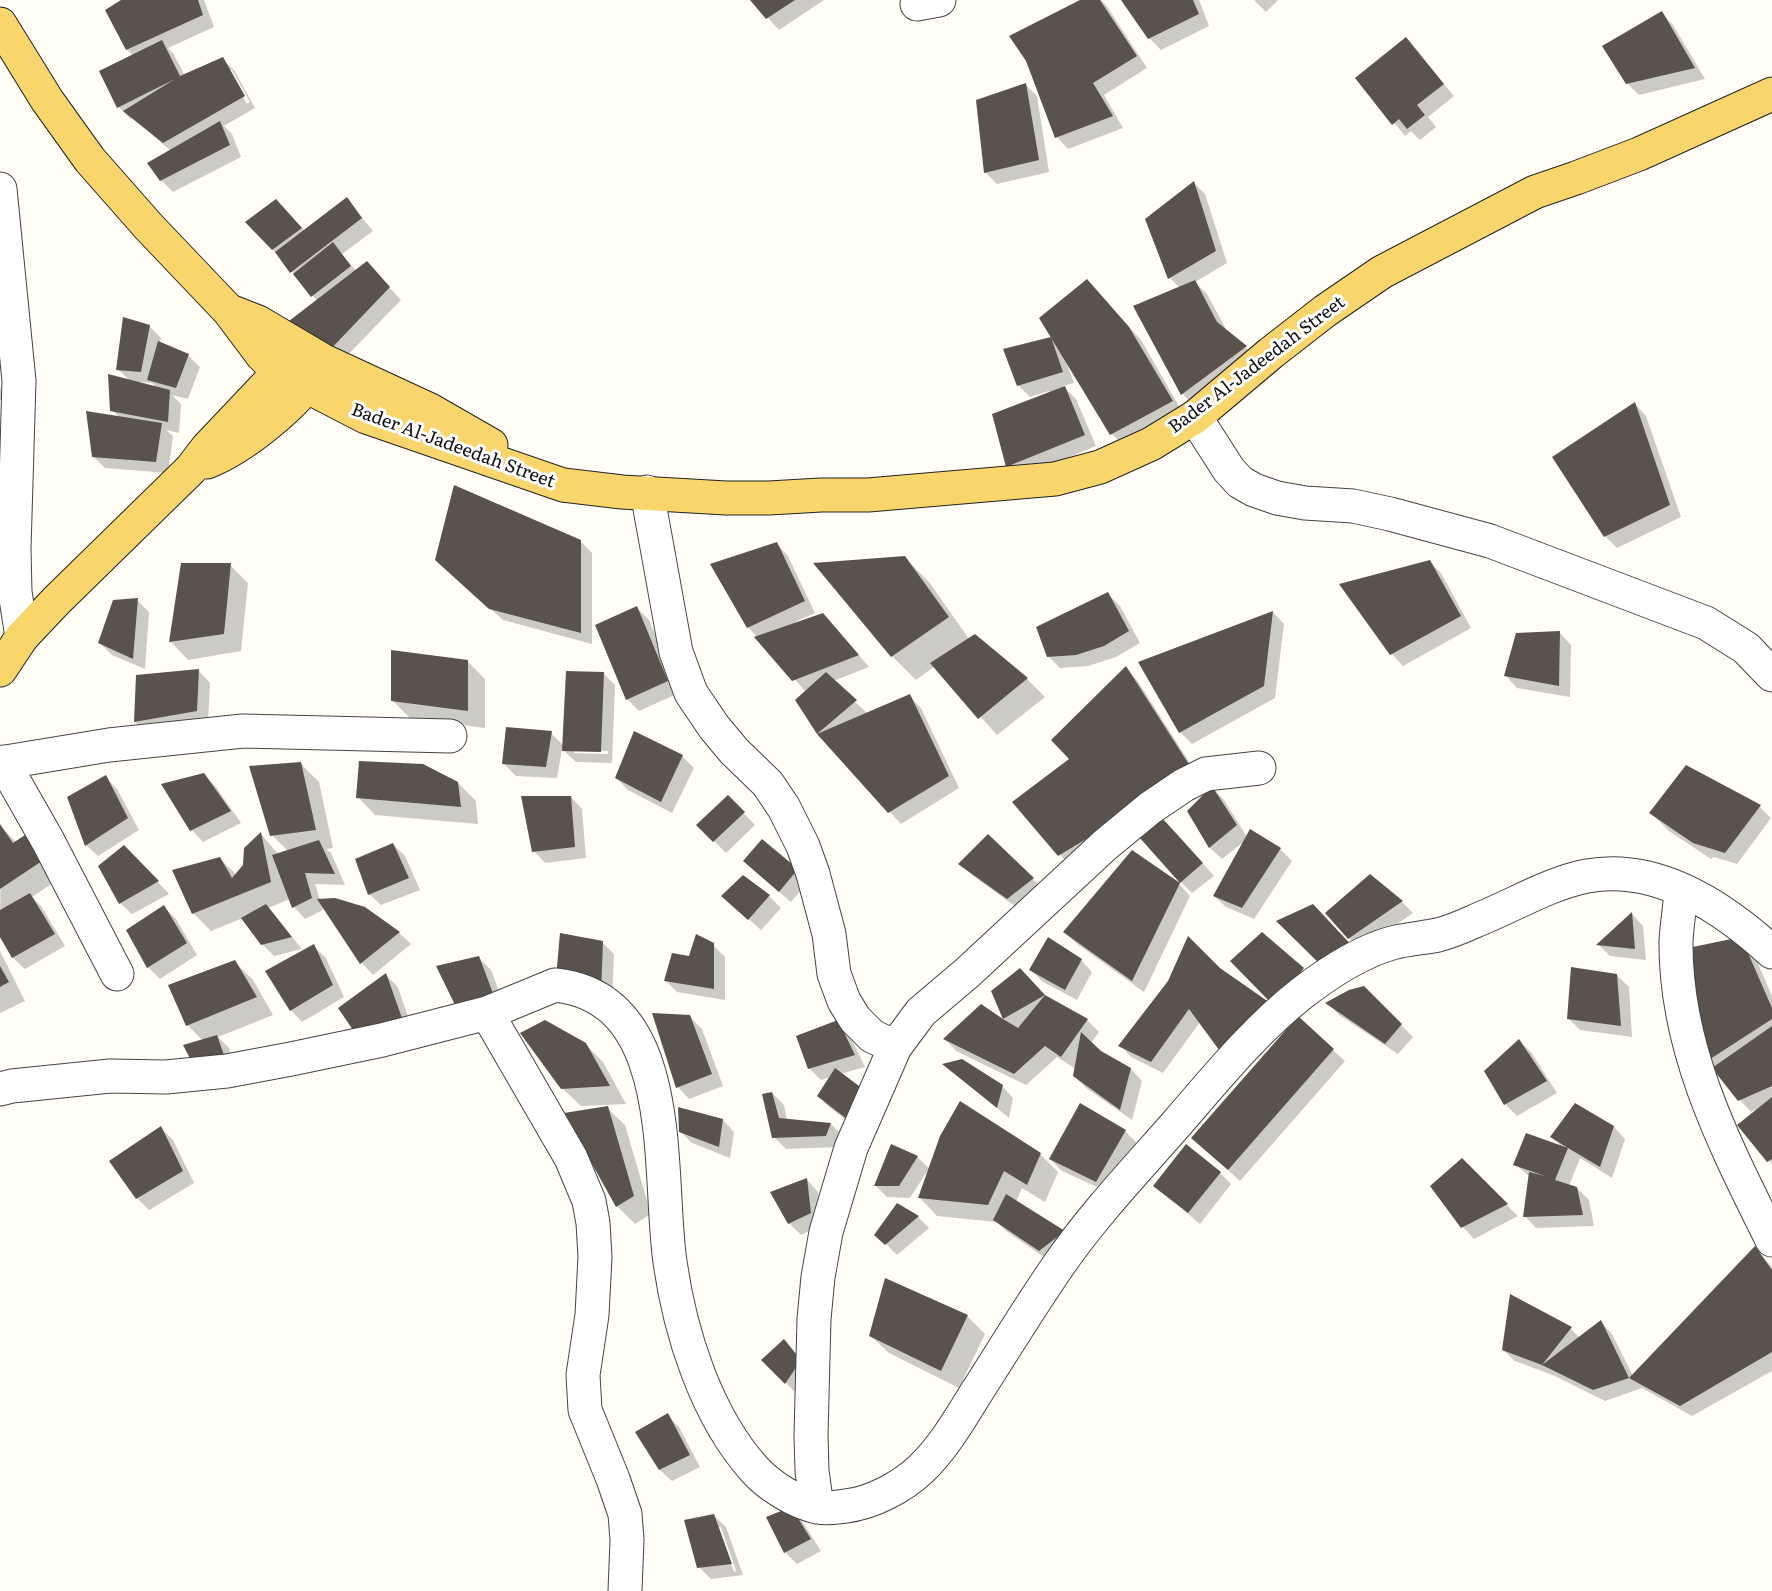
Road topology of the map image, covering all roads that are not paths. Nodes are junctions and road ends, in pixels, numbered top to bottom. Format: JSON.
{"nodes":[{"id":1,"x":0,"y":24,"type":"edge"},
{"id":2,"x":1772,"y":94,"type":"edge"},
{"id":3,"x":0,"y":189,"type":"edge"},
{"id":4,"x":294,"y":368,"type":"junction"},
{"id":5,"x":1195,"y":417,"type":"junction"},
{"id":6,"x":563,"y":486,"type":"junction"},
{"id":7,"x":647,"y":492,"type":"junction"},
{"id":8,"x":22,"y":637,"type":"junction"},
{"id":9,"x":0,"y":670,"type":"edge"},
{"id":10,"x":1772,"y":675,"type":"edge"},
{"id":11,"x":450,"y":736,"type":"dead end"},
{"id":12,"x":1,"y":763,"type":"edge"},
{"id":13,"x":1259,"y":768,"type":"dead end"},
{"id":14,"x":1681,"y":890,"type":"junction"},
{"id":15,"x":1772,"y":952,"type":"edge"},
{"id":16,"x":117,"y":974,"type":"dead end"},
{"id":17,"x":487,"y":1013,"type":"junction"},
{"id":18,"x":895,"y":1047,"type":"junction"},
{"id":19,"x":0,"y":1089,"type":"edge"},
{"id":20,"x":1772,"y":1240,"type":"edge"},
{"id":21,"x":817,"y":1507,"type":"junction"},
{"id":22,"x":626,"y":1591,"type":"edge"}],
"edges":[{"from":1,"to":4,"type":"main road"},
{"from":2,"to":5,"type":"main road","name":"Bader Al-Jadeedah Street"},
{"from":3,"to":8,"type":"street"},
{"from":4,"to":6,"type":"main road","name":"Bader Al-Jadeedah Street"},
{"from":4,"to":6,"type":"main road","name":"Bader Al-Jadeedah Street"},
{"from":4,"to":8,"type":"main road"},
{"from":5,"to":7,"type":"main road","name":"Bader Al-Jadeedah Street"},
{"from":5,"to":10,"type":"street"},
{"from":6,"to":7,"type":"main road","name":"Bader Al-Jadeedah Street"},
{"from":7,"to":18,"type":"street"},
{"from":8,"to":9,"type":"main road"},
{"from":11,"to":12,"type":"street"},
{"from":12,"to":16,"type":"street"},
{"from":13,"to":18,"type":"street"},
{"from":14,"to":15,"type":"street"},
{"from":14,"to":20,"type":"street"},
{"from":14,"to":21,"type":"street"},
{"from":17,"to":19,"type":"street"},
{"from":17,"to":21,"type":"street"},
{"from":17,"to":22,"type":"street"},
{"from":18,"to":21,"type":"street"}]}
